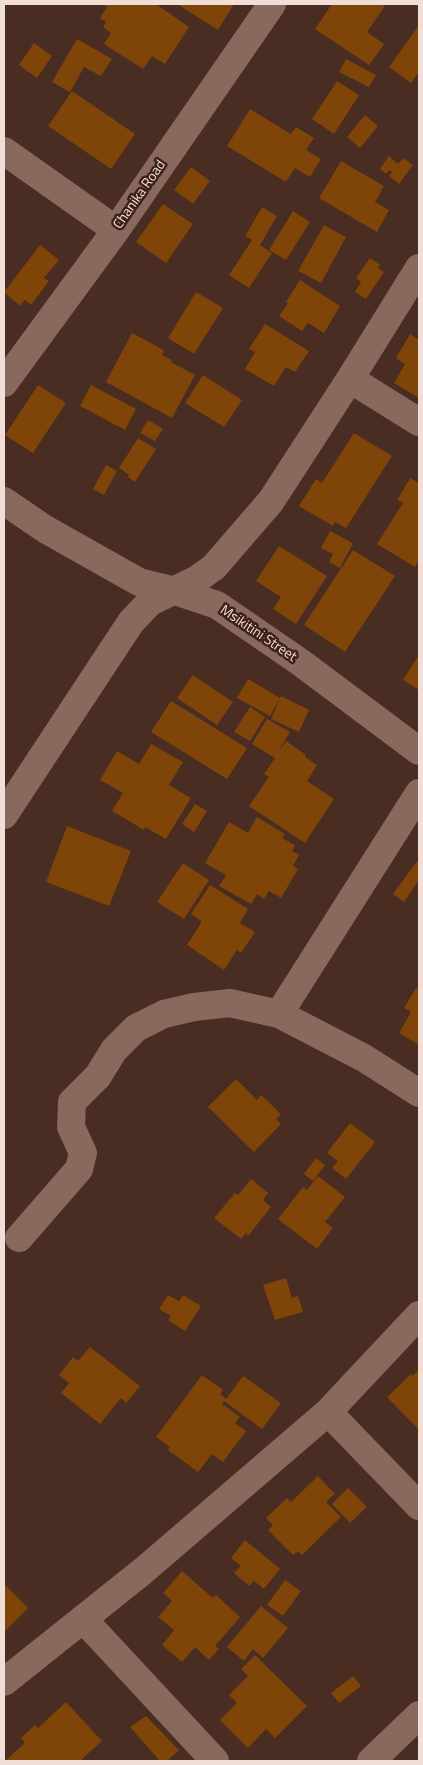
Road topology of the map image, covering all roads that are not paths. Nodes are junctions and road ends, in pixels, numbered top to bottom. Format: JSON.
{"nodes":[{"id":1,"x":272,"y":4,"type":"edge"},
{"id":2,"x":4,"y":150,"type":"edge"},
{"id":3,"x":116,"y":230,"type":"junction"},
{"id":4,"x":419,"y":268,"type":"edge"},
{"id":5,"x":350,"y":379,"type":"junction"},
{"id":6,"x":4,"y":383,"type":"edge"},
{"id":7,"x":419,"y":422,"type":"edge"},
{"id":8,"x":4,"y":501,"type":"edge"},
{"id":9,"x":172,"y":590,"type":"junction"},
{"id":10,"x":419,"y":751,"type":"edge"},
{"id":11,"x":419,"y":793,"type":"edge"},
{"id":12,"x":4,"y":815,"type":"edge"},
{"id":13,"x":279,"y":1014,"type":"junction"},
{"id":14,"x":419,"y":1093,"type":"edge"},
{"id":15,"x":19,"y":1238,"type":"dead end"},
{"id":16,"x":419,"y":1315,"type":"edge"},
{"id":17,"x":328,"y":1412,"type":"junction"},
{"id":18,"x":419,"y":1506,"type":"edge"},
{"id":19,"x":83,"y":1619,"type":"junction"},
{"id":20,"x":4,"y":1682,"type":"edge"},
{"id":21,"x":419,"y":1715,"type":"edge"},
{"id":22,"x":384,"y":1757,"type":"edge"},
{"id":23,"x":215,"y":1761,"type":"edge"}],
"edges":[{"from":1,"to":3,"type":"street","name":"Chanika Road"},
{"from":2,"to":3,"type":"street"},
{"from":3,"to":6,"type":"street","name":"Chanika Road"},
{"from":4,"to":5,"type":"street"},
{"from":5,"to":7,"type":"street"},
{"from":5,"to":9,"type":"street"},
{"from":8,"to":9,"type":"street","name":"Msikitini Street"},
{"from":9,"to":10,"type":"street","name":"Msikitini Street"},
{"from":9,"to":12,"type":"street"},
{"from":11,"to":13,"type":"street"},
{"from":13,"to":14,"type":"street"},
{"from":13,"to":15,"type":"street"},
{"from":16,"to":17,"type":"street"},
{"from":17,"to":18,"type":"street"},
{"from":17,"to":19,"type":"street"},
{"from":19,"to":20,"type":"street"},
{"from":19,"to":23,"type":"street"},
{"from":21,"to":22,"type":"street"}]}
